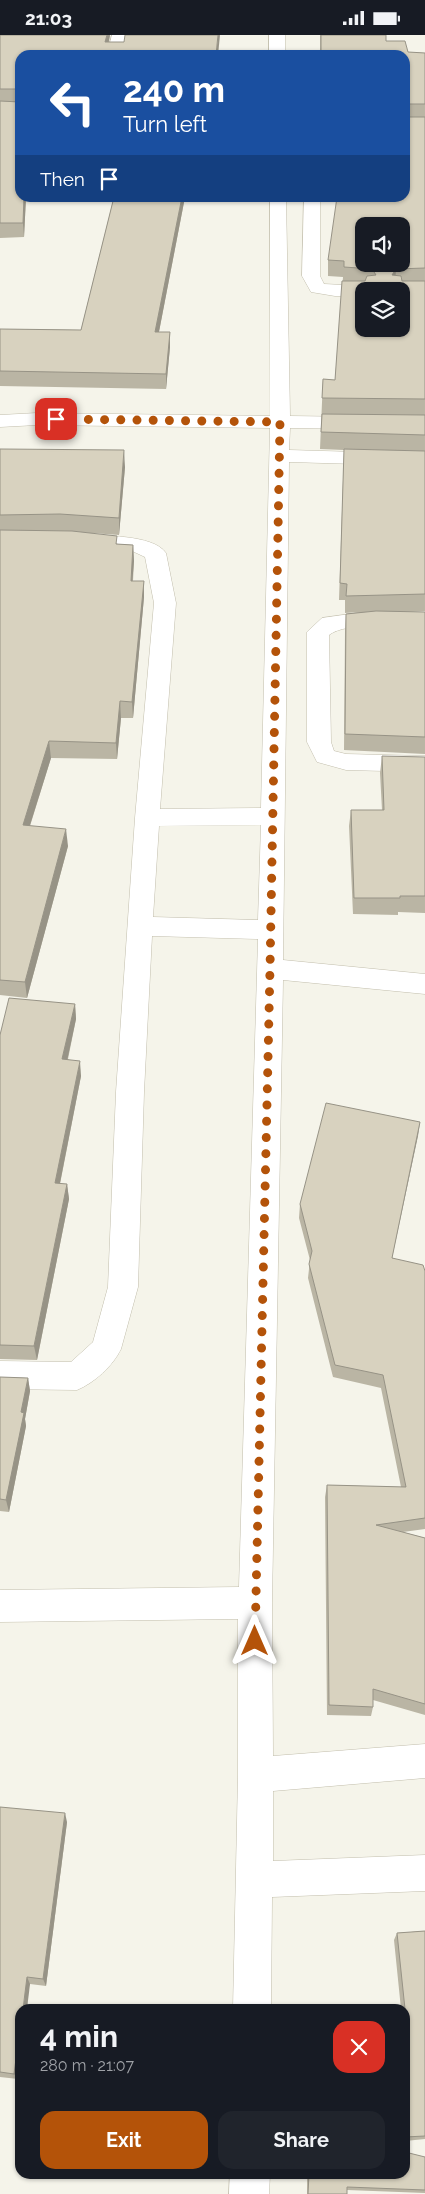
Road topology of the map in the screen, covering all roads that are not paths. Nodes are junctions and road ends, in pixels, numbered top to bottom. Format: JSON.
{"nodes":[{"id":1,"x":120,"y":35,"type":"edge"},
{"id":2,"x":277,"y":35,"type":"edge"},
{"id":3,"x":116,"y":50,"type":"edge"},
{"id":4,"x":277,"y":50,"type":"edge"},
{"id":5,"x":278,"y":202,"type":"edge"},
{"id":6,"x":312,"y":202,"type":"edge"},
{"id":7,"x":355,"y":291,"type":"edge"},
{"id":8,"x":0,"y":421,"type":"edge"},
{"id":9,"x":280,"y":422,"type":"junction"},
{"id":10,"x":425,"y":423,"type":"edge"},
{"id":11,"x":279,"y":456,"type":"junction"},
{"id":12,"x":425,"y":460,"type":"edge"},
{"id":13,"x":56,"y":540,"type":"edge"},
{"id":14,"x":425,"y":620,"type":"edge"},
{"id":15,"x":425,"y":764,"type":"edge"},
{"id":16,"x":273,"y":816,"type":"junction"},
{"id":17,"x":147,"y":818,"type":"junction"},
{"id":18,"x":141,"y":925,"type":"junction"},
{"id":19,"x":271,"y":930,"type":"junction"},
{"id":20,"x":270,"y":969,"type":"junction"},
{"id":21,"x":425,"y":984,"type":"edge"},
{"id":22,"x":0,"y":1375,"type":"edge"},
{"id":23,"x":255,"y":1603,"type":"junction"},
{"id":24,"x":0,"y":1606,"type":"edge"},
{"id":25,"x":425,"y":1761,"type":"edge"},
{"id":26,"x":256,"y":1775,"type":"junction"},
{"id":27,"x":425,"y":1873,"type":"edge"},
{"id":28,"x":255,"y":1880,"type":"junction"},
{"id":29,"x":252,"y":2004,"type":"edge"},
{"id":30,"x":250,"y":2179,"type":"edge"},
{"id":31,"x":249,"y":2194,"type":"edge"}],
"edges":[{"from":1,"to":3,"type":"street"},
{"from":2,"to":4,"type":"street"},
{"from":5,"to":9,"type":"street"},
{"from":6,"to":7,"type":"street"},
{"from":8,"to":9,"type":"street"},
{"from":9,"to":10,"type":"street"},
{"from":9,"to":11,"type":"street"},
{"from":11,"to":12,"type":"street"},
{"from":11,"to":16,"type":"street"},
{"from":13,"to":17,"type":"street"},
{"from":14,"to":15,"type":"street"},
{"from":16,"to":17,"type":"street"},
{"from":16,"to":19,"type":"street"},
{"from":17,"to":18,"type":"street"},
{"from":18,"to":19,"type":"street"},
{"from":18,"to":22,"type":"street"},
{"from":19,"to":20,"type":"street"},
{"from":20,"to":21,"type":"street"},
{"from":20,"to":23,"type":"street"},
{"from":23,"to":24,"type":"street"},
{"from":23,"to":26,"type":"street"},
{"from":25,"to":26,"type":"street"},
{"from":26,"to":28,"type":"street"},
{"from":27,"to":28,"type":"street"},
{"from":28,"to":29,"type":"street"},
{"from":30,"to":31,"type":"street"}]}
